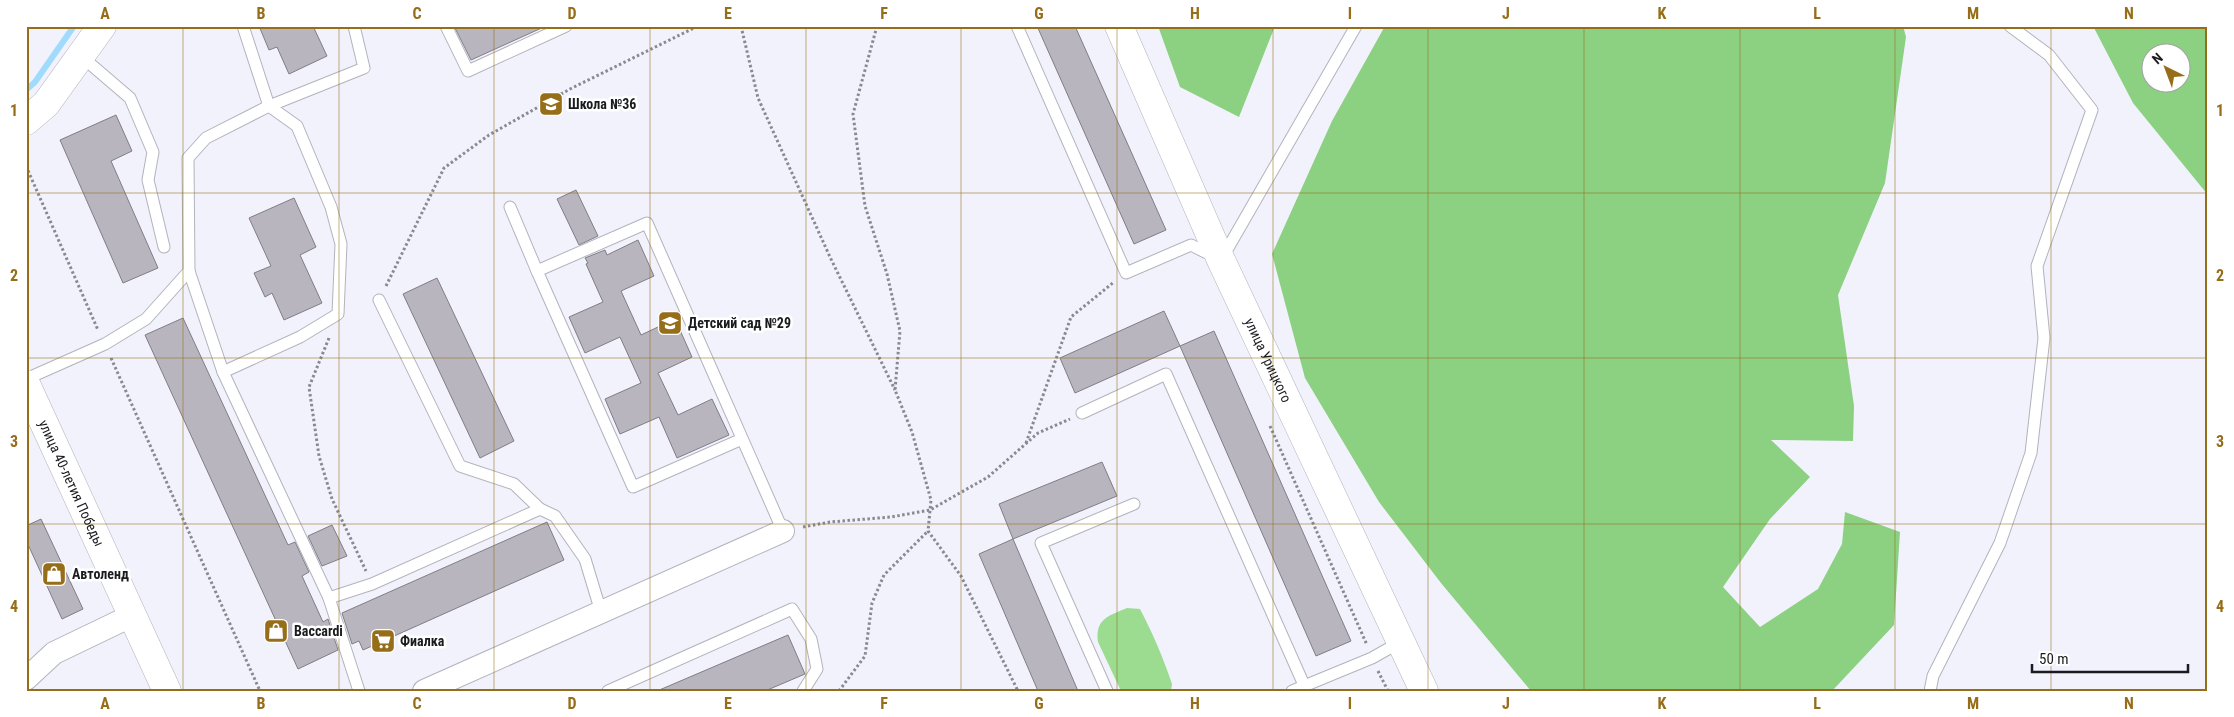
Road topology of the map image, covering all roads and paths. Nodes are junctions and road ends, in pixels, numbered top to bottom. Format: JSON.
{"nodes":[{"id":1,"x":102,"y":26,"type":"edge"},
{"id":2,"x":243,"y":26,"type":"edge"},
{"id":3,"x":354,"y":26,"type":"edge"},
{"id":4,"x":446,"y":26,"type":"edge"},
{"id":5,"x":566,"y":26,"type":"edge"},
{"id":6,"x":698,"y":26,"type":"edge"},
{"id":7,"x":741,"y":26,"type":"edge"},
{"id":8,"x":877,"y":26,"type":"edge"},
{"id":9,"x":1017,"y":26,"type":"edge"},
{"id":10,"x":1119,"y":26,"type":"edge"},
{"id":11,"x":1356,"y":26,"type":"edge"},
{"id":12,"x":2010,"y":26,"type":"edge"},
{"id":13,"x":81,"y":56,"type":"junction"},
{"id":14,"x":269,"y":106,"type":"junction"},
{"id":15,"x":26,"y":120,"type":"edge"},
{"id":16,"x":26,"y":166,"type":"edge"},
{"id":17,"x":510,"y":207,"type":"dead end"},
{"id":18,"x":164,"y":247,"type":"dead end"},
{"id":19,"x":1221,"y":260,"type":"junction"},
{"id":20,"x":188,"y":271,"type":"junction"},
{"id":21,"x":538,"y":271,"type":"junction"},
{"id":22,"x":1126,"y":272,"type":"junction"},
{"id":23,"x":379,"y":300,"type":"joint"},
{"id":24,"x":338,"y":314,"type":"junction"},
{"id":25,"x":105,"y":344,"type":"junction"},
{"id":26,"x":222,"y":372,"type":"junction"},
{"id":27,"x":26,"y":380,"type":"edge"},
{"id":28,"x":26,"y":384,"type":"edge"},
{"id":29,"x":895,"y":390,"type":"junction"},
{"id":30,"x":1082,"y":414,"type":"joint"},
{"id":31,"x":742,"y":439,"type":"junction"},
{"id":32,"x":1025,"y":445,"type":"junction"},
{"id":33,"x":1134,"y":504,"type":"dead end"},
{"id":34,"x":540,"y":508,"type":"junction"},
{"id":35,"x":930,"y":510,"type":"junction"},
{"id":36,"x":783,"y":531,"type":"junction"},
{"id":37,"x":928,"y":531,"type":"junction"},
{"id":38,"x":372,"y":584,"type":"junction"},
{"id":39,"x":329,"y":598,"type":"junction"},
{"id":40,"x":601,"y":612,"type":"junction"},
{"id":41,"x":133,"y":615,"type":"junction"},
{"id":42,"x":1402,"y":641,"type":"junction"},
{"id":43,"x":26,"y":679,"type":"edge"},
{"id":44,"x":1304,"y":685,"type":"junction"},
{"id":45,"x":167,"y":691,"type":"edge"},
{"id":46,"x":260,"y":691,"type":"edge"},
{"id":47,"x":359,"y":691,"type":"edge"},
{"id":48,"x":424,"y":691,"type":"edge"},
{"id":49,"x":608,"y":691,"type":"edge"},
{"id":50,"x":803,"y":691,"type":"edge"},
{"id":51,"x":839,"y":691,"type":"edge"},
{"id":52,"x":1018,"y":691,"type":"edge"},
{"id":53,"x":1107,"y":691,"type":"edge"},
{"id":54,"x":1292,"y":691,"type":"edge"},
{"id":55,"x":1424,"y":691,"type":"edge"},
{"id":56,"x":1930,"y":691,"type":"edge"}],
"edges":[{"from":1,"to":13,"type":"street"},
{"from":2,"to":14,"type":"lane"},
{"from":3,"to":14,"type":"lane"},
{"from":4,"to":5,"type":"lane"},
{"from":6,"to":23,"type":"path"},
{"from":7,"to":29,"type":"path"},
{"from":8,"to":29,"type":"path"},
{"from":9,"to":22,"type":"lane"},
{"from":10,"to":19,"type":"street","name":"улица Урицкого"},
{"from":11,"to":19,"type":"lane"},
{"from":12,"to":56,"type":"lane"},
{"from":13,"to":15,"type":"street"},
{"from":13,"to":18,"type":"lane"},
{"from":14,"to":20,"type":"lane"},
{"from":14,"to":24,"type":"lane"},
{"from":16,"to":25,"type":"path"},
{"from":17,"to":21,"type":"lane"},
{"from":19,"to":22,"type":"lane"},
{"from":19,"to":42,"type":"street","name":"улица Урицкого"},
{"from":20,"to":25,"type":"lane"},
{"from":20,"to":26,"type":"lane"},
{"from":21,"to":31,"type":"lane"},
{"from":21,"to":31,"type":"lane"},
{"from":22,"to":32,"type":"path"},
{"from":23,"to":34,"type":"lane"},
{"from":24,"to":26,"type":"lane"},
{"from":24,"to":38,"type":"path"},
{"from":25,"to":27,"type":"lane"},
{"from":25,"to":46,"type":"path"},
{"from":26,"to":39,"type":"lane"},
{"from":28,"to":41,"type":"street","name":"улица 40-летия Победы"},
{"from":29,"to":35,"type":"path"},
{"from":30,"to":32,"type":"path"},
{"from":30,"to":44,"type":"lane"},
{"from":31,"to":36,"type":"lane"},
{"from":32,"to":35,"type":"path"},
{"from":33,"to":53,"type":"lane"},
{"from":34,"to":38,"type":"lane"},
{"from":34,"to":40,"type":"lane"},
{"from":35,"to":36,"type":"path"},
{"from":35,"to":37,"type":"path"},
{"from":36,"to":40,"type":"street"},
{"from":37,"to":51,"type":"path"},
{"from":37,"to":52,"type":"path"},
{"from":38,"to":39,"type":"lane"},
{"from":39,"to":47,"type":"lane"},
{"from":40,"to":48,"type":"street"},
{"from":41,"to":43,"type":"street"},
{"from":41,"to":45,"type":"street","name":"улица 40-летия Победы"},
{"from":42,"to":44,"type":"lane"},
{"from":42,"to":55,"type":"street","name":"улица Урицкого"},
{"from":44,"to":54,"type":"lane"},
{"from":49,"to":50,"type":"lane"}]}
